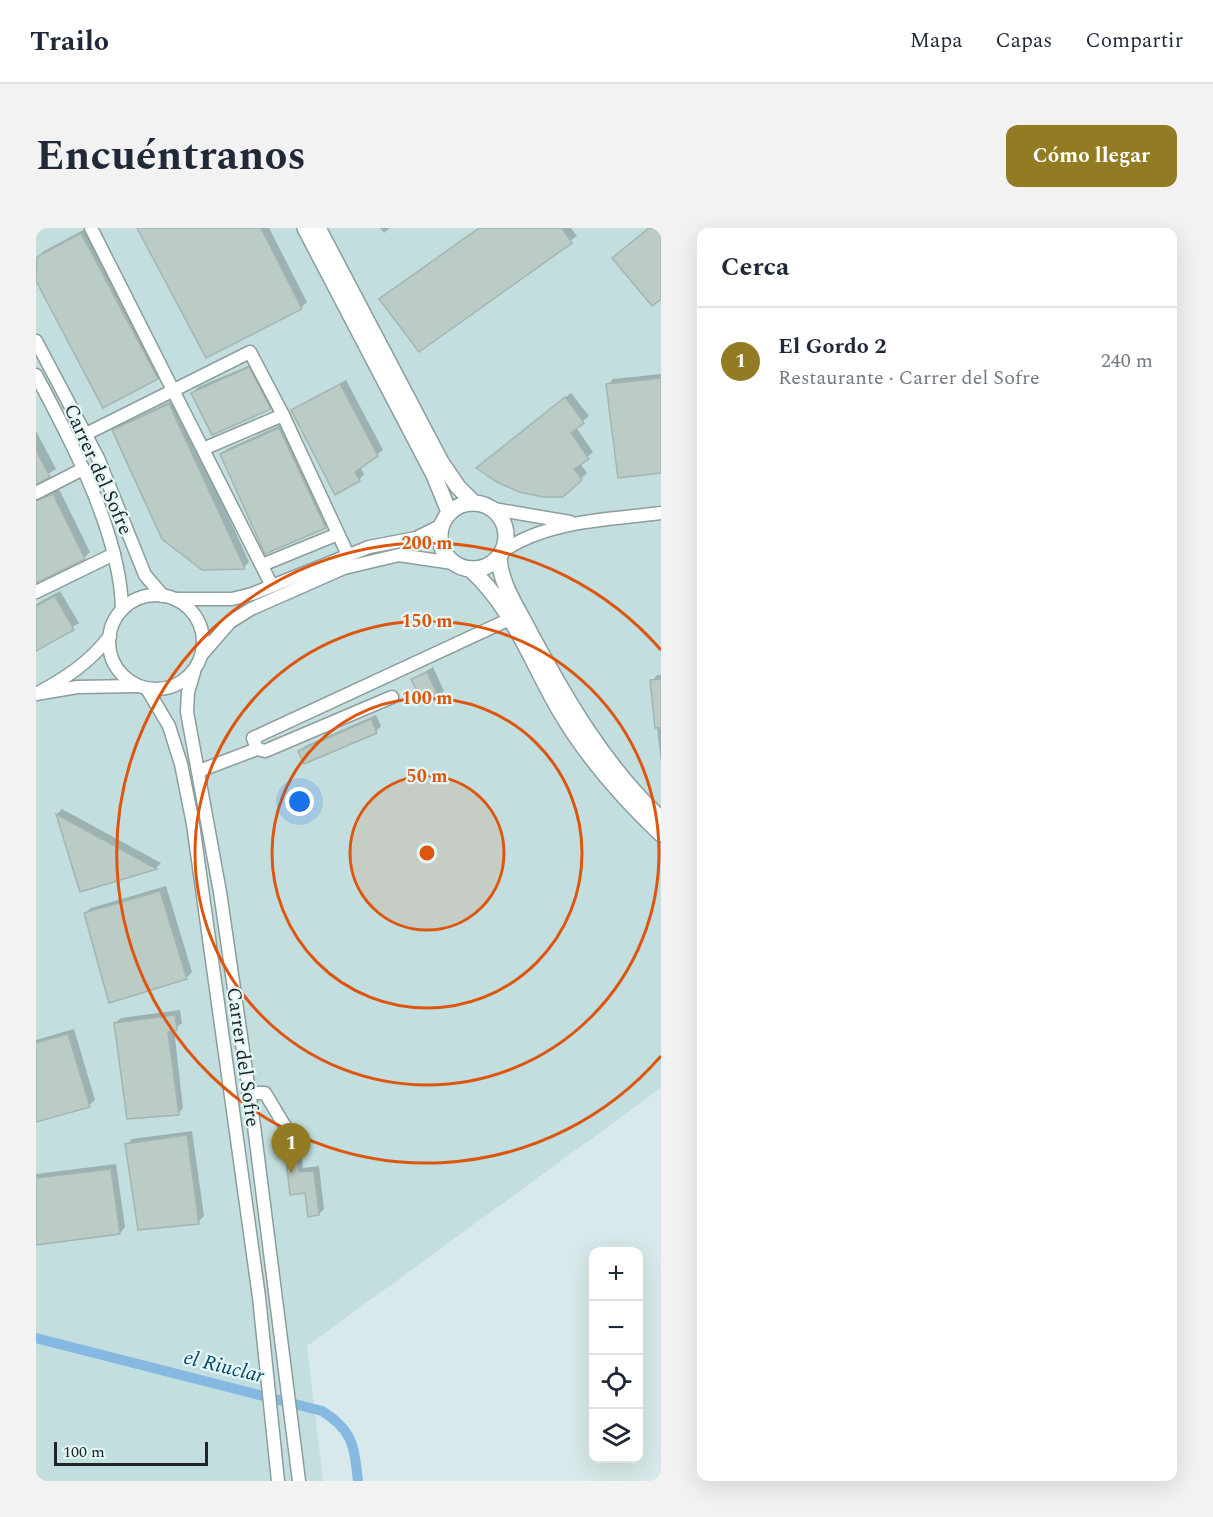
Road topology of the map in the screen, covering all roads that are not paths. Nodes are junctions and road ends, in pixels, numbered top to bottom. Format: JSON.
{"nodes":[{"id":1,"x":91,"y":228,"type":"edge"},
{"id":2,"x":305,"y":228,"type":"edge"},
{"id":3,"x":318,"y":228,"type":"edge"},
{"id":4,"x":36,"y":340,"type":"edge"},
{"id":5,"x":38,"y":382,"type":"edge"},
{"id":6,"x":172,"y":389,"type":"junction"},
{"id":7,"x":283,"y":415,"type":"junction"},
{"id":8,"x":86,"y":434,"type":"junction"},
{"id":9,"x":203,"y":449,"type":"junction"},
{"id":10,"x":82,"y":469,"type":"junction"},
{"id":11,"x":36,"y":493,"type":"edge"},
{"id":12,"x":473,"y":502,"type":"junction"},
{"id":13,"x":494,"y":509,"type":"junction"},
{"id":14,"x":661,"y":513,"type":"edge"},
{"id":15,"x":445,"y":519,"type":"junction"},
{"id":16,"x":580,"y":523,"type":"junction"},
{"id":17,"x":338,"y":534,"type":"junction"},
{"id":18,"x":114,"y":554,"type":"junction"},
{"id":19,"x":501,"y":554,"type":"junction"},
{"id":20,"x":348,"y":555,"type":"junction"},
{"id":21,"x":453,"y":563,"type":"junction"},
{"id":22,"x":262,"y":565,"type":"junction"},
{"id":23,"x":470,"y":569,"type":"junction"},
{"id":24,"x":272,"y":586,"type":"junction"},
{"id":25,"x":36,"y":592,"type":"edge"},
{"id":26,"x":169,"y":597,"type":"junction"},
{"id":27,"x":122,"y":610,"type":"junction"},
{"id":28,"x":510,"y":619,"type":"junction"},
{"id":29,"x":110,"y":636,"type":"junction"},
{"id":30,"x":202,"y":654,"type":"junction"},
{"id":31,"x":194,"y":672,"type":"junction"},
{"id":32,"x":144,"y":687,"type":"junction"},
{"id":33,"x":36,"y":694,"type":"edge"},
{"id":34,"x":392,"y":697,"type":"dead end"},
{"id":35,"x":257,"y":749,"type":"junction"},
{"id":36,"x":199,"y":771,"type":"junction"},
{"id":37,"x":661,"y":819,"type":"edge"},
{"id":38,"x":661,"y":834,"type":"edge"},
{"id":39,"x":249,"y":1093,"type":"junction"},
{"id":40,"x":290,"y":1142,"type":"dead end"},
{"id":41,"x":278,"y":1481,"type":"edge"},
{"id":42,"x":299,"y":1481,"type":"edge"}],
"edges":[{"from":1,"to":6,"type":"street"},
{"from":2,"to":15,"type":"main road"},
{"from":3,"to":12,"type":"main road"},
{"from":4,"to":8,"type":"street","name":"Carrer del Sofre"},
{"from":5,"to":10,"type":"street","name":"Carrer del Sofre"},
{"from":6,"to":7,"type":"street"},
{"from":6,"to":8,"type":"street"},
{"from":6,"to":9,"type":"street"},
{"from":7,"to":9,"type":"street"},
{"from":7,"to":17,"type":"street"},
{"from":8,"to":26,"type":"street","name":"Carrer del Sofre"},
{"from":9,"to":22,"type":"street"},
{"from":10,"to":11,"type":"street"},
{"from":10,"to":18,"type":"street","name":"Carrer del Sofre"},
{"from":12,"to":13,"type":"main road"},
{"from":12,"to":15,"type":"main road"},
{"from":13,"to":16,"type":"street"},
{"from":13,"to":19,"type":"main road"},
{"from":14,"to":16,"type":"street"},
{"from":15,"to":20,"type":"street"},
{"from":15,"to":21,"type":"main road"},
{"from":16,"to":19,"type":"street"},
{"from":17,"to":20,"type":"street"},
{"from":17,"to":22,"type":"street"},
{"from":18,"to":25,"type":"street"},
{"from":18,"to":27,"type":"street","name":"Carrer del Sofre"},
{"from":19,"to":23,"type":"main road"},
{"from":19,"to":37,"type":"main road"},
{"from":20,"to":24,"type":"street"},
{"from":21,"to":23,"type":"main road"},
{"from":21,"to":30,"type":"street"},
{"from":22,"to":24,"type":"street"},
{"from":23,"to":28,"type":"main road"},
{"from":24,"to":26,"type":"street"},
{"from":26,"to":27,"type":"street"},
{"from":26,"to":30,"type":"street"},
{"from":27,"to":29,"type":"street"},
{"from":28,"to":35,"type":"street"},
{"from":28,"to":38,"type":"main road"},
{"from":29,"to":32,"type":"street"},
{"from":29,"to":33,"type":"street"},
{"from":30,"to":31,"type":"street"},
{"from":31,"to":32,"type":"street"},
{"from":31,"to":36,"type":"street","name":"Carrer del Sofre"},
{"from":32,"to":33,"type":"street"},
{"from":32,"to":41,"type":"street","name":"Carrer del Sofre"},
{"from":34,"to":35,"type":"street"},
{"from":35,"to":36,"type":"street"},
{"from":36,"to":39,"type":"street","name":"Carrer del Sofre"},
{"from":39,"to":40,"type":"street"},
{"from":39,"to":42,"type":"street","name":"Carrer del Sofre"}]}
